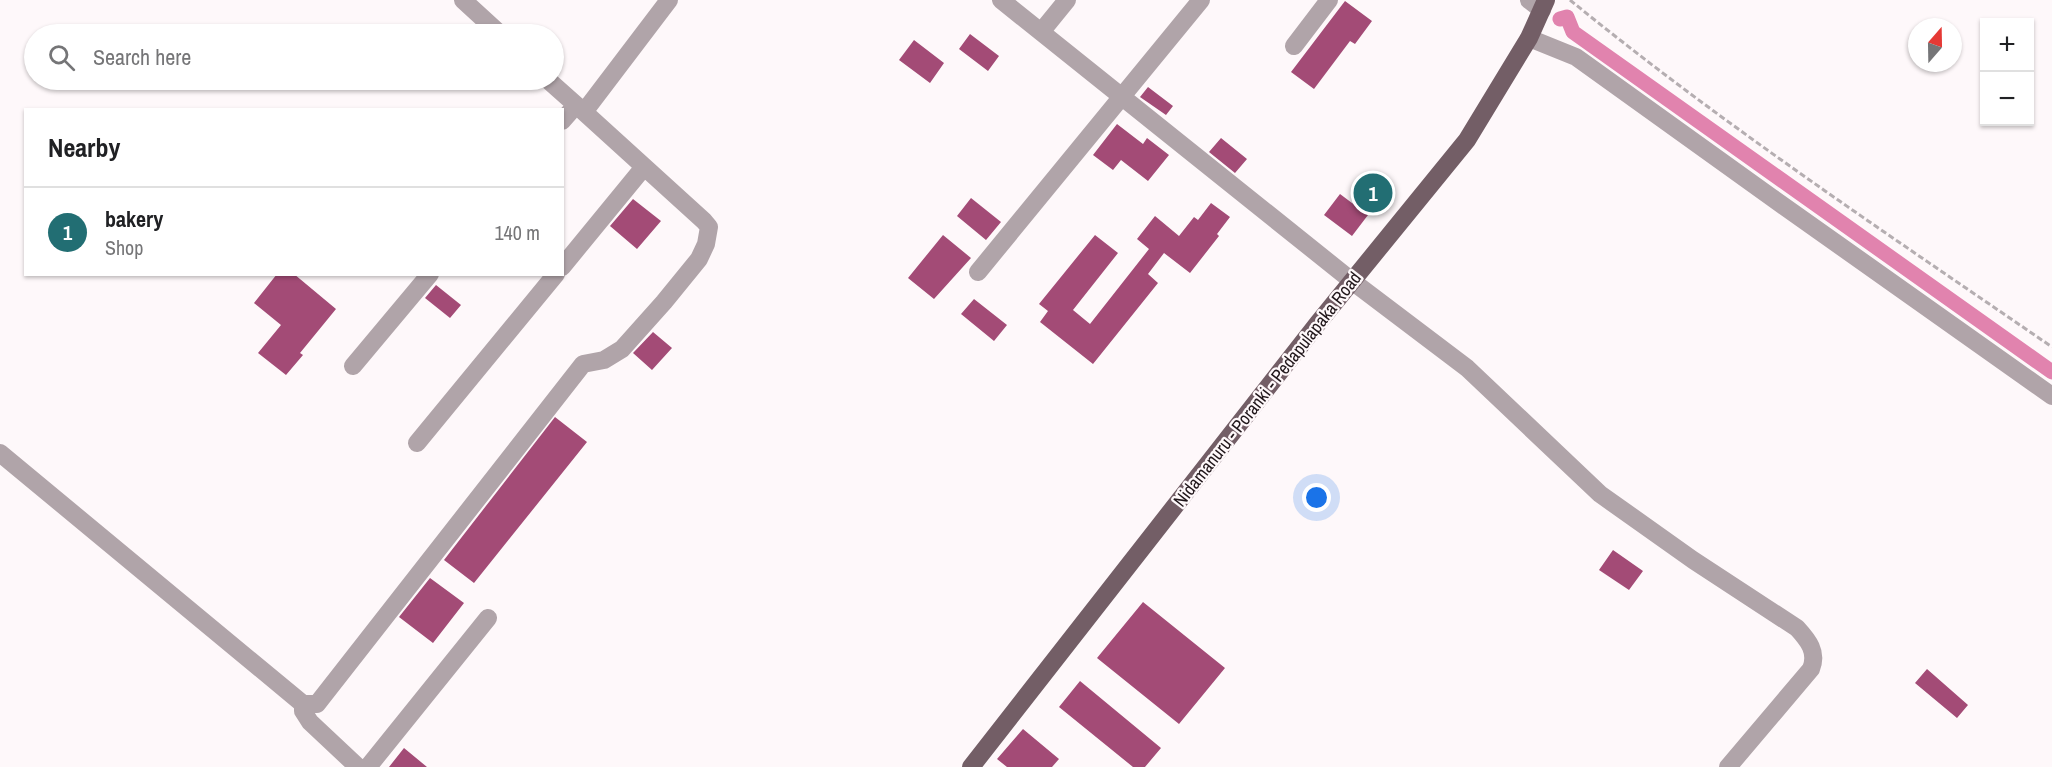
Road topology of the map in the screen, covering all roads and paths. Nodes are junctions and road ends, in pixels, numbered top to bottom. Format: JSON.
{"nodes":[{"id":1,"x":463,"y":0,"type":"edge"},
{"id":2,"x":669,"y":0,"type":"edge"},
{"id":3,"x":1000,"y":0,"type":"edge"},
{"id":4,"x":1067,"y":0,"type":"edge"},
{"id":5,"x":1201,"y":0,"type":"edge"},
{"id":6,"x":1329,"y":0,"type":"edge"},
{"id":7,"x":1570,"y":0,"type":"edge"},
{"id":8,"x":1539,"y":3,"type":"edge"},
{"id":9,"x":489,"y":24,"type":"edge"},
{"id":10,"x":1041,"y":32,"type":"junction"},
{"id":11,"x":1529,"y":38,"type":"junction"},
{"id":12,"x":1294,"y":46,"type":"dead end"},
{"id":13,"x":559,"y":90,"type":"edge"},
{"id":14,"x":1123,"y":97,"type":"junction"},
{"id":15,"x":580,"y":109,"type":"junction"},
{"id":16,"x":564,"y":120,"type":"edge"},
{"id":17,"x":645,"y":167,"type":"junction"},
{"id":18,"x":564,"y":265,"type":"edge"},
{"id":19,"x":978,"y":272,"type":"dead end"},
{"id":20,"x":428,"y":276,"type":"edge"},
{"id":21,"x":554,"y":276,"type":"edge"},
{"id":22,"x":1352,"y":281,"type":"junction"},
{"id":23,"x":2052,"y":347,"type":"edge"},
{"id":24,"x":353,"y":366,"type":"dead end"},
{"id":25,"x":2052,"y":396,"type":"edge"},
{"id":26,"x":417,"y":443,"type":"dead end"},
{"id":27,"x":0,"y":453,"type":"edge"},
{"id":28,"x":488,"y":618,"type":"dead end"},
{"id":29,"x":303,"y":704,"type":"junction"},
{"id":30,"x":358,"y":767,"type":"edge"},
{"id":31,"x":368,"y":767,"type":"edge"},
{"id":32,"x":971,"y":767,"type":"edge"},
{"id":33,"x":1728,"y":767,"type":"edge"}],
"edges":[{"from":1,"to":9,"type":"street"},
{"from":2,"to":15,"type":"street"},
{"from":3,"to":10,"type":"street"},
{"from":4,"to":10,"type":"street"},
{"from":5,"to":14,"type":"street"},
{"from":6,"to":12,"type":"street"},
{"from":7,"to":23,"type":"path"},
{"from":8,"to":11,"type":"main road","name":"Nidamanuru - Poranki - Pedapulapaka Road"},
{"from":10,"to":14,"type":"street"},
{"from":11,"to":22,"type":"main road","name":"Nidamanuru - Poranki - Pedapulapaka Road"},
{"from":11,"to":25,"type":"street"},
{"from":13,"to":15,"type":"street"},
{"from":14,"to":19,"type":"street"},
{"from":14,"to":22,"type":"street"},
{"from":15,"to":16,"type":"street"},
{"from":15,"to":17,"type":"street"},
{"from":17,"to":18,"type":"street"},
{"from":17,"to":29,"type":"street"},
{"from":20,"to":24,"type":"street"},
{"from":21,"to":26,"type":"street"},
{"from":22,"to":32,"type":"main road","name":"Nidamanuru - Poranki - Pedapulapaka Road"},
{"from":22,"to":33,"type":"street"},
{"from":27,"to":29,"type":"street"},
{"from":28,"to":31,"type":"street"},
{"from":29,"to":30,"type":"street"}]}
